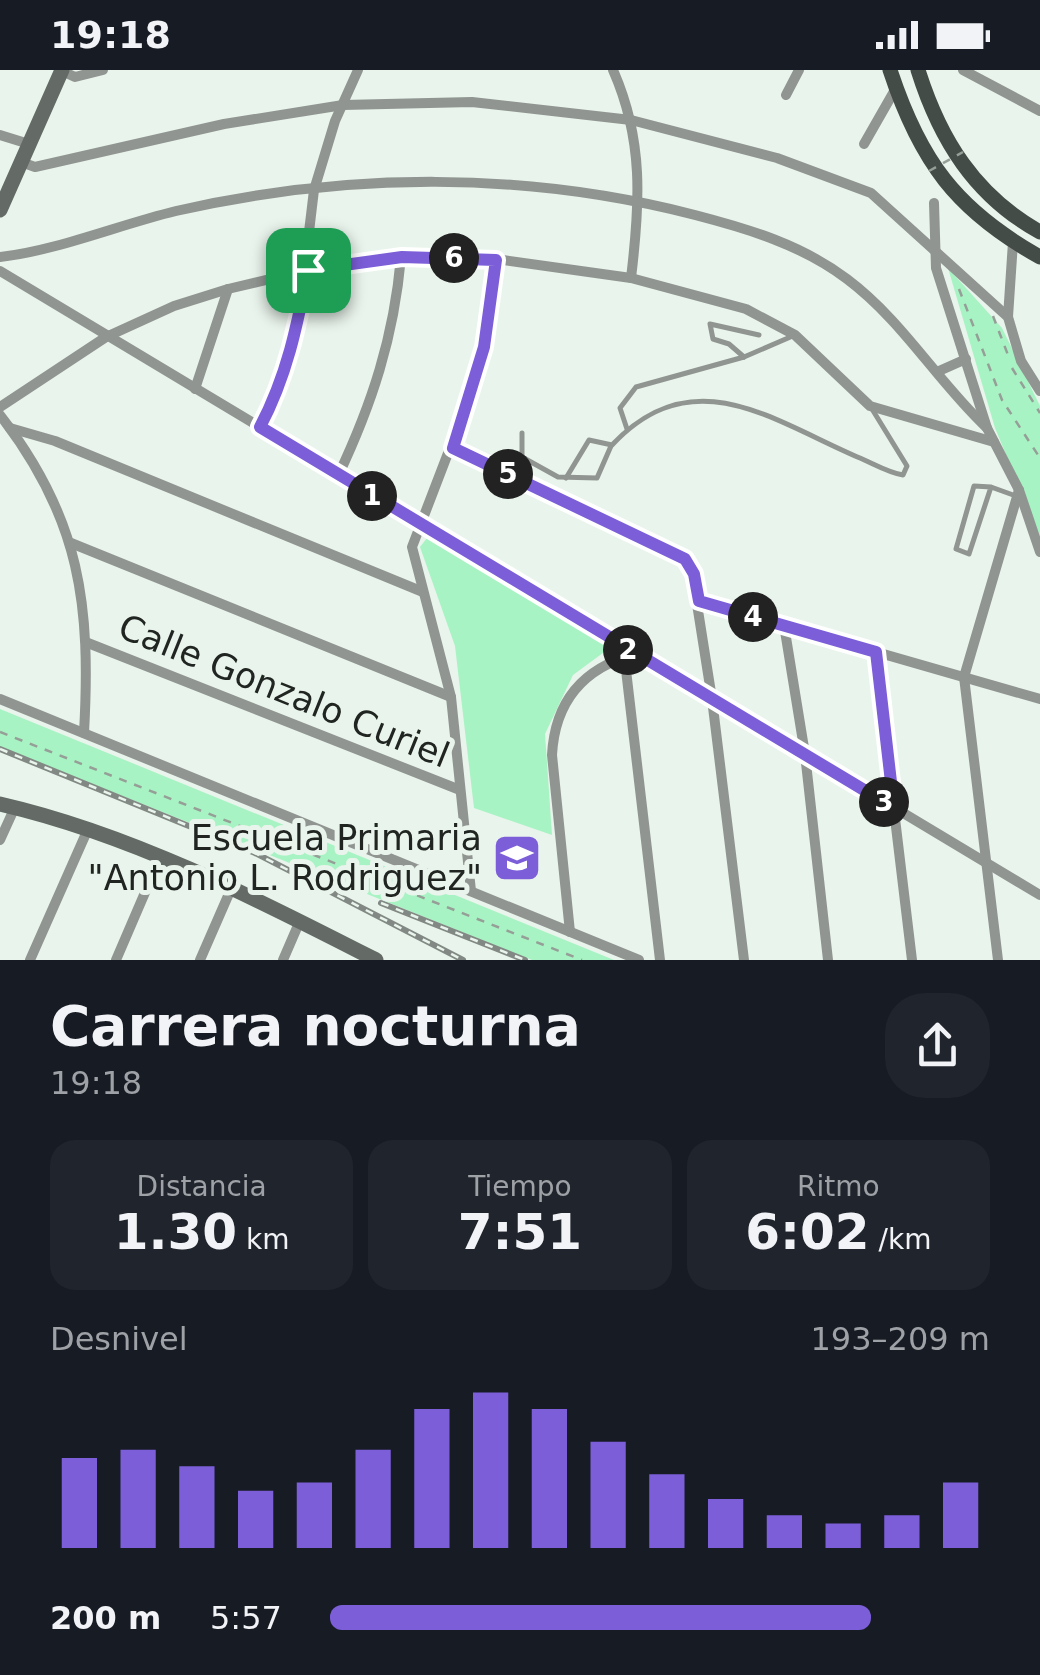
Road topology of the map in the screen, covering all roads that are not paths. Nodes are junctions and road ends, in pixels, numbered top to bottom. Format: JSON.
{"nodes":[{"id":1,"x":103,"y":70,"type":"edge"},
{"id":2,"x":358,"y":70,"type":"edge"},
{"id":3,"x":613,"y":70,"type":"edge"},
{"id":4,"x":799,"y":70,"type":"edge"},
{"id":5,"x":890,"y":70,"type":"edge"},
{"id":6,"x":918,"y":70,"type":"edge"},
{"id":7,"x":963,"y":70,"type":"edge"},
{"id":8,"x":62,"y":71,"type":"edge"},
{"id":9,"x":896,"y":88,"type":"junction"},
{"id":10,"x":786,"y":95,"type":"dead end"},
{"id":11,"x":343,"y":106,"type":"junction"},
{"id":12,"x":1040,"y":111,"type":"edge"},
{"id":13,"x":631,"y":120,"type":"junction"},
{"id":14,"x":0,"y":134,"type":"edge"},
{"id":15,"x":30,"y":144,"type":"junction"},
{"id":16,"x":864,"y":144,"type":"dead end"},
{"id":17,"x":21,"y":162,"type":"junction"},
{"id":18,"x":314,"y":190,"type":"junction"},
{"id":19,"x":640,"y":201,"type":"junction"},
{"id":20,"x":934,"y":202,"type":"dead end"},
{"id":21,"x":0,"y":210,"type":"edge"},
{"id":22,"x":1040,"y":232,"type":"edge"},
{"id":23,"x":1013,"y":242,"type":"junction"},
{"id":24,"x":933,"y":251,"type":"junction"},
{"id":25,"x":1040,"y":256,"type":"edge"},
{"id":26,"x":0,"y":257,"type":"edge"},
{"id":27,"x":402,"y":257,"type":"junction"},
{"id":28,"x":496,"y":260,"type":"junction"},
{"id":29,"x":308,"y":270,"type":"junction"},
{"id":30,"x":0,"y":271,"type":"edge"},
{"id":31,"x":631,"y":278,"type":"junction"},
{"id":32,"x":228,"y":290,"type":"junction"},
{"id":33,"x":1008,"y":317,"type":"junction"},
{"id":34,"x":796,"y":334,"type":"junction"},
{"id":35,"x":760,"y":335,"type":"dead end"},
{"id":36,"x":106,"y":337,"type":"junction"},
{"id":37,"x":744,"y":357,"type":"junction"},
{"id":38,"x":966,"y":359,"type":"junction"},
{"id":39,"x":939,"y":371,"type":"junction"},
{"id":40,"x":194,"y":389,"type":"junction"},
{"id":41,"x":1040,"y":391,"type":"edge"},
{"id":42,"x":870,"y":406,"type":"junction"},
{"id":43,"x":0,"y":407,"type":"edge"},
{"id":44,"x":0,"y":415,"type":"edge"},
{"id":45,"x":260,"y":427,"type":"junction"},
{"id":46,"x":10,"y":428,"type":"junction"},
{"id":47,"x":627,"y":428,"type":"junction"},
{"id":48,"x":988,"y":428,"type":"junction"},
{"id":49,"x":522,"y":433,"type":"dead end"},
{"id":50,"x":994,"y":442,"type":"junction"},
{"id":51,"x":612,"y":445,"type":"junction"},
{"id":52,"x":453,"y":448,"type":"junction"},
{"id":53,"x":338,"y":476,"type":"junction"},
{"id":54,"x":566,"y":478,"type":"junction"},
{"id":55,"x":990,"y":488,"type":"junction"},
{"id":56,"x":1018,"y":493,"type":"junction"},
{"id":57,"x":418,"y":523,"type":"junction"},
{"id":58,"x":71,"y":543,"type":"junction"},
{"id":59,"x":1040,"y":552,"type":"edge"},
{"id":60,"x":423,"y":592,"type":"junction"},
{"id":61,"x":699,"y":601,"type":"junction"},
{"id":62,"x":784,"y":625,"type":"junction"},
{"id":63,"x":88,"y":643,"type":"junction"},
{"id":64,"x":876,"y":652,"type":"junction"},
{"id":65,"x":627,"y":653,"type":"junction"},
{"id":66,"x":964,"y":677,"type":"junction"},
{"id":67,"x":450,"y":697,"type":"junction"},
{"id":68,"x":0,"y":699,"type":"edge"},
{"id":69,"x":712,"y":699,"type":"junction"},
{"id":70,"x":1040,"y":699,"type":"edge"},
{"id":71,"x":84,"y":733,"type":"junction"},
{"id":72,"x":805,"y":754,"type":"junction"},
{"id":73,"x":460,"y":790,"type":"junction"},
{"id":74,"x":7,"y":805,"type":"edge"},
{"id":75,"x":894,"y":808,"type":"junction"},
{"id":76,"x":88,"y":830,"type":"junction"},
{"id":77,"x":0,"y":840,"type":"edge"},
{"id":78,"x":159,"y":860,"type":"junction"},
{"id":79,"x":987,"y":863,"type":"junction"},
{"id":80,"x":231,"y":889,"type":"junction"},
{"id":81,"x":471,"y":891,"type":"junction"},
{"id":82,"x":1040,"y":895,"type":"edge"},
{"id":83,"x":299,"y":922,"type":"junction"},
{"id":84,"x":570,"y":932,"type":"junction"},
{"id":85,"x":372,"y":959,"type":"edge"},
{"id":86,"x":30,"y":960,"type":"edge"},
{"id":87,"x":116,"y":960,"type":"edge"},
{"id":88,"x":200,"y":960,"type":"edge"},
{"id":89,"x":283,"y":960,"type":"edge"},
{"id":90,"x":639,"y":960,"type":"edge"},
{"id":91,"x":660,"y":960,"type":"edge"},
{"id":92,"x":744,"y":960,"type":"edge"},
{"id":93,"x":828,"y":960,"type":"edge"},
{"id":94,"x":912,"y":960,"type":"edge"},
{"id":95,"x":998,"y":960,"type":"edge"}],
"edges":[{"from":1,"to":8,"type":"street"},
{"from":2,"to":11,"type":"street"},
{"from":3,"to":13,"type":"street"},
{"from":4,"to":10,"type":"street"},
{"from":5,"to":9,"type":"main road"},
{"from":6,"to":22,"type":"main road"},
{"from":7,"to":12,"type":"street"},
{"from":8,"to":15,"type":"street"},
{"from":9,"to":16,"type":"street"},
{"from":9,"to":23,"type":"main road"},
{"from":11,"to":13,"type":"street"},
{"from":11,"to":17,"type":"street"},
{"from":11,"to":18,"type":"street"},
{"from":13,"to":19,"type":"street"},
{"from":13,"to":24,"type":"street"},
{"from":14,"to":15,"type":"street"},
{"from":15,"to":17,"type":"street"},
{"from":17,"to":21,"type":"street"},
{"from":18,"to":19,"type":"street"},
{"from":18,"to":26,"type":"street"},
{"from":18,"to":29,"type":"street"},
{"from":19,"to":31,"type":"street"},
{"from":19,"to":39,"type":"street"},
{"from":20,"to":24,"type":"street"},
{"from":23,"to":25,"type":"main road"},
{"from":23,"to":33,"type":"street"},
{"from":24,"to":33,"type":"street"},
{"from":24,"to":38,"type":"street"},
{"from":27,"to":28,"type":"street"},
{"from":27,"to":29,"type":"street"},
{"from":27,"to":53,"type":"street"},
{"from":28,"to":31,"type":"street"},
{"from":28,"to":52,"type":"street"},
{"from":29,"to":32,"type":"street"},
{"from":29,"to":45,"type":"street"},
{"from":30,"to":36,"type":"street"},
{"from":31,"to":34,"type":"street"},
{"from":32,"to":36,"type":"street"},
{"from":32,"to":40,"type":"street"},
{"from":33,"to":41,"type":"street"},
{"from":34,"to":37,"type":"lane"},
{"from":34,"to":42,"type":"street"},
{"from":35,"to":37,"type":"lane"},
{"from":36,"to":40,"type":"street"},
{"from":36,"to":43,"type":"street"},
{"from":37,"to":47,"type":"lane"},
{"from":38,"to":39,"type":"street"},
{"from":38,"to":48,"type":"street"},
{"from":39,"to":48,"type":"street"},
{"from":40,"to":45,"type":"street"},
{"from":42,"to":47,"type":"lane"},
{"from":42,"to":50,"type":"street"},
{"from":44,"to":46,"type":"street"},
{"from":45,"to":53,"type":"street"},
{"from":46,"to":58,"type":"street"},
{"from":46,"to":60,"type":"street"},
{"from":47,"to":51,"type":"lane"},
{"from":48,"to":50,"type":"street"},
{"from":49,"to":54,"type":"lane"},
{"from":50,"to":56,"type":"street"},
{"from":51,"to":54,"type":"lane"},
{"from":51,"to":54,"type":"lane"},
{"from":52,"to":57,"type":"street"},
{"from":52,"to":61,"type":"street"},
{"from":53,"to":57,"type":"street"},
{"from":55,"to":55,"type":"lane"},
{"from":55,"to":56,"type":"lane"},
{"from":56,"to":59,"type":"street"},
{"from":56,"to":66,"type":"street"},
{"from":57,"to":60,"type":"street"},
{"from":57,"to":65,"type":"street"},
{"from":58,"to":63,"type":"street"},
{"from":58,"to":67,"type":"street"},
{"from":60,"to":67,"type":"street"},
{"from":61,"to":62,"type":"street"},
{"from":61,"to":69,"type":"street"},
{"from":62,"to":64,"type":"street"},
{"from":62,"to":72,"type":"street"},
{"from":63,"to":71,"type":"street"},
{"from":63,"to":73,"type":"street","name":"Calle Gonzalo Curiel"},
{"from":64,"to":66,"type":"street"},
{"from":64,"to":75,"type":"street"},
{"from":65,"to":69,"type":"street"},
{"from":65,"to":84,"type":"street"},
{"from":65,"to":91,"type":"street"},
{"from":66,"to":70,"type":"street"},
{"from":66,"to":79,"type":"street"},
{"from":67,"to":73,"type":"street"},
{"from":68,"to":71,"type":"street"},
{"from":69,"to":72,"type":"street"},
{"from":69,"to":92,"type":"street"},
{"from":71,"to":81,"type":"street"},
{"from":72,"to":75,"type":"street"},
{"from":72,"to":93,"type":"street"},
{"from":73,"to":81,"type":"street"},
{"from":74,"to":76,"type":"street"},
{"from":74,"to":77,"type":"street"},
{"from":75,"to":79,"type":"street"},
{"from":75,"to":94,"type":"street"},
{"from":76,"to":78,"type":"street"},
{"from":76,"to":86,"type":"street"},
{"from":78,"to":80,"type":"street"},
{"from":78,"to":87,"type":"street"},
{"from":79,"to":82,"type":"street"},
{"from":79,"to":95,"type":"street"},
{"from":80,"to":83,"type":"street"},
{"from":80,"to":88,"type":"street"},
{"from":81,"to":84,"type":"street"},
{"from":83,"to":85,"type":"street"},
{"from":83,"to":89,"type":"street"},
{"from":84,"to":90,"type":"street"}]}
